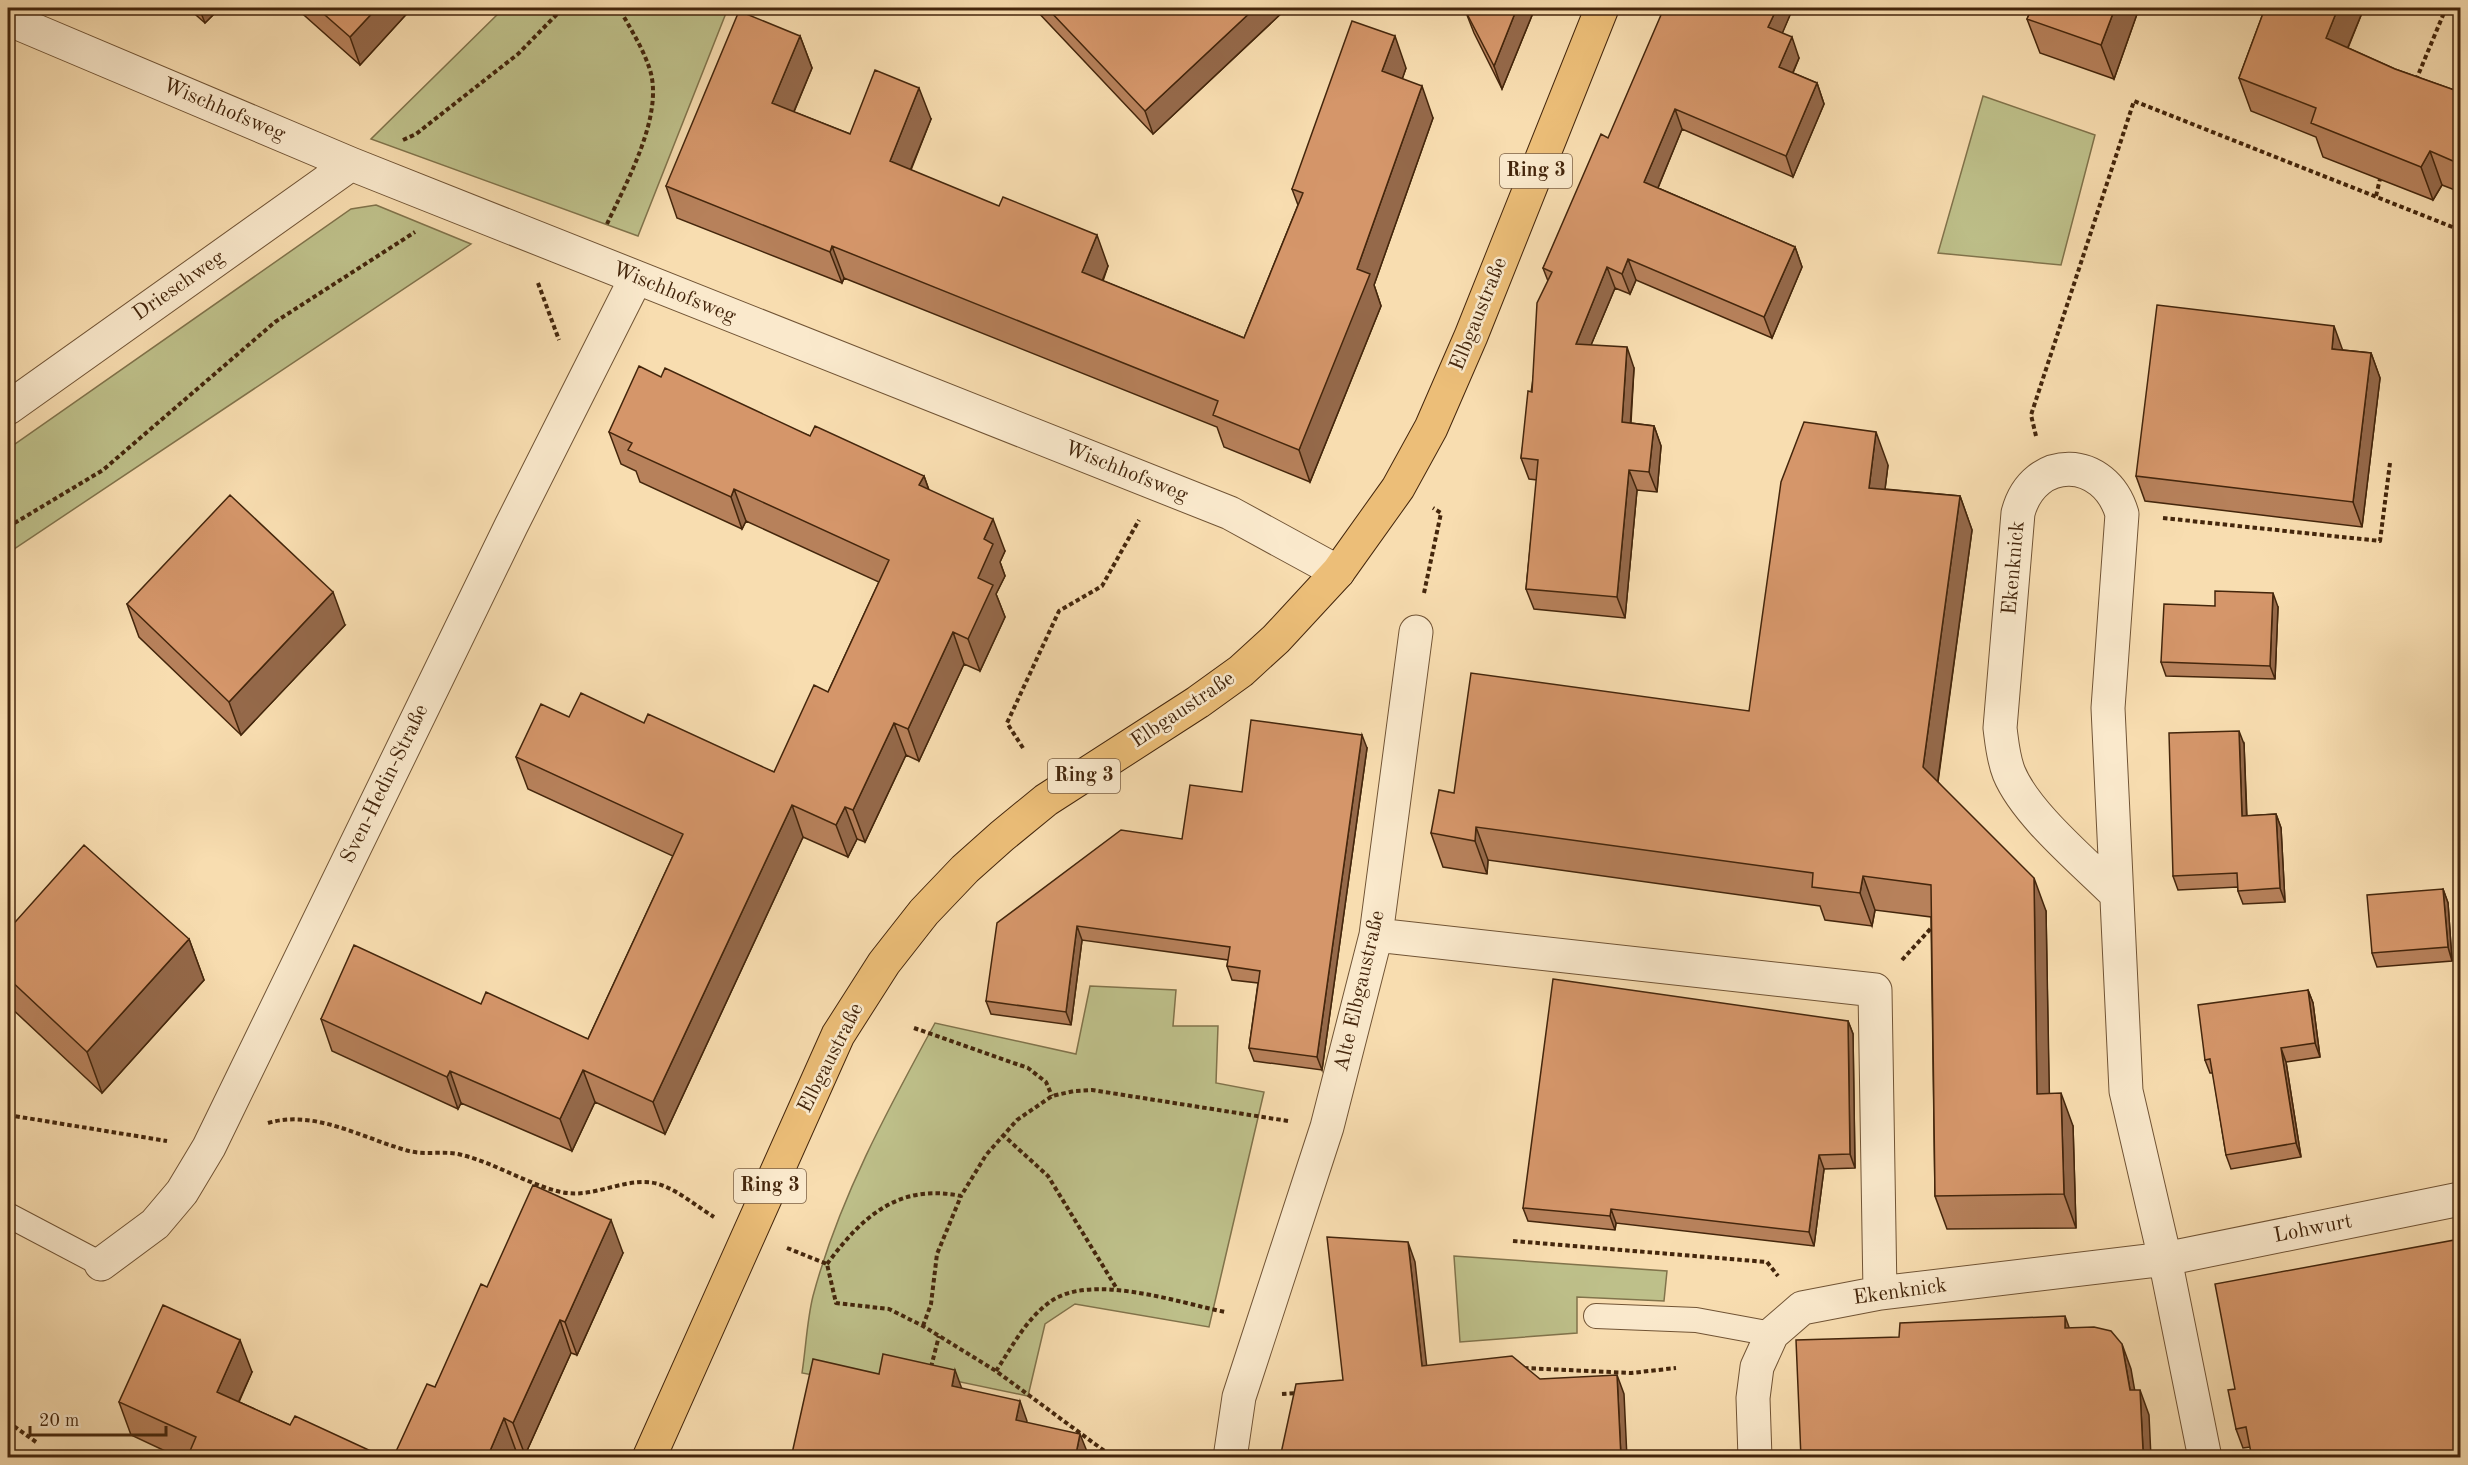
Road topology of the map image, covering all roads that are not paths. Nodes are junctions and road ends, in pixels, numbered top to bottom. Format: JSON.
{"nodes":[{"id":1,"x":1602,"y":8,"type":"edge"},
{"id":2,"x":8,"y":19,"type":"edge"},
{"id":3,"x":351,"y":164,"type":"junction"},
{"id":4,"x":636,"y":278,"type":"junction"},
{"id":5,"x":8,"y":408,"type":"edge"},
{"id":6,"x":1338,"y":572,"type":"junction"},
{"id":7,"x":1416,"y":632,"type":"road end"},
{"id":8,"x":2116,"y":894,"type":"junction"},
{"id":9,"x":1376,"y":935,"type":"junction"},
{"id":10,"x":2460,"y":1199,"type":"edge"},
{"id":11,"x":8,"y":1215,"type":"edge"},
{"id":12,"x":2165,"y":1259,"type":"junction"},
{"id":13,"x":101,"y":1264,"type":"joint"},
{"id":14,"x":1880,"y":1293,"type":"junction"},
{"id":15,"x":1596,"y":1316,"type":"dead end"},
{"id":16,"x":1772,"y":1334,"type":"junction"},
{"id":17,"x":649,"y":1458,"type":"edge"},
{"id":18,"x":1230,"y":1458,"type":"edge"},
{"id":19,"x":1755,"y":1458,"type":"edge"},
{"id":20,"x":2205,"y":1458,"type":"edge"}],
"edges":[{"from":1,"to":6,"type":"main road","name":"Elbgaustraße","number":"Ring 3"},
{"from":2,"to":3,"type":"street","name":"Wischhofsweg"},
{"from":3,"to":4,"type":"street","name":"Wischhofsweg"},
{"from":3,"to":5,"type":"street","name":"Drieschweg"},
{"from":4,"to":6,"type":"street","name":"Wischhofsweg"},
{"from":4,"to":13,"type":"street","name":"Sven-Hedin-Straße"},
{"from":6,"to":17,"type":"main road","name":"Elbgaustraße","number":"Ring 3"},
{"from":7,"to":9,"type":"street","name":"Alte Elbgaustraße"},
{"from":8,"to":8,"type":"street","name":"Ekenknick"},
{"from":8,"to":12,"type":"street"},
{"from":9,"to":14,"type":"street"},
{"from":9,"to":18,"type":"street","name":"Alte Elbgaustraße"},
{"from":10,"to":12,"type":"street","name":"Lohwurt"},
{"from":11,"to":13,"type":"lane"},
{"from":12,"to":14,"type":"street","name":"Ekenknick"},
{"from":12,"to":20,"type":"street"},
{"from":14,"to":16,"type":"street","name":"Ekenknick"},
{"from":15,"to":16,"type":"lane"},
{"from":16,"to":19,"type":"street"}]}
